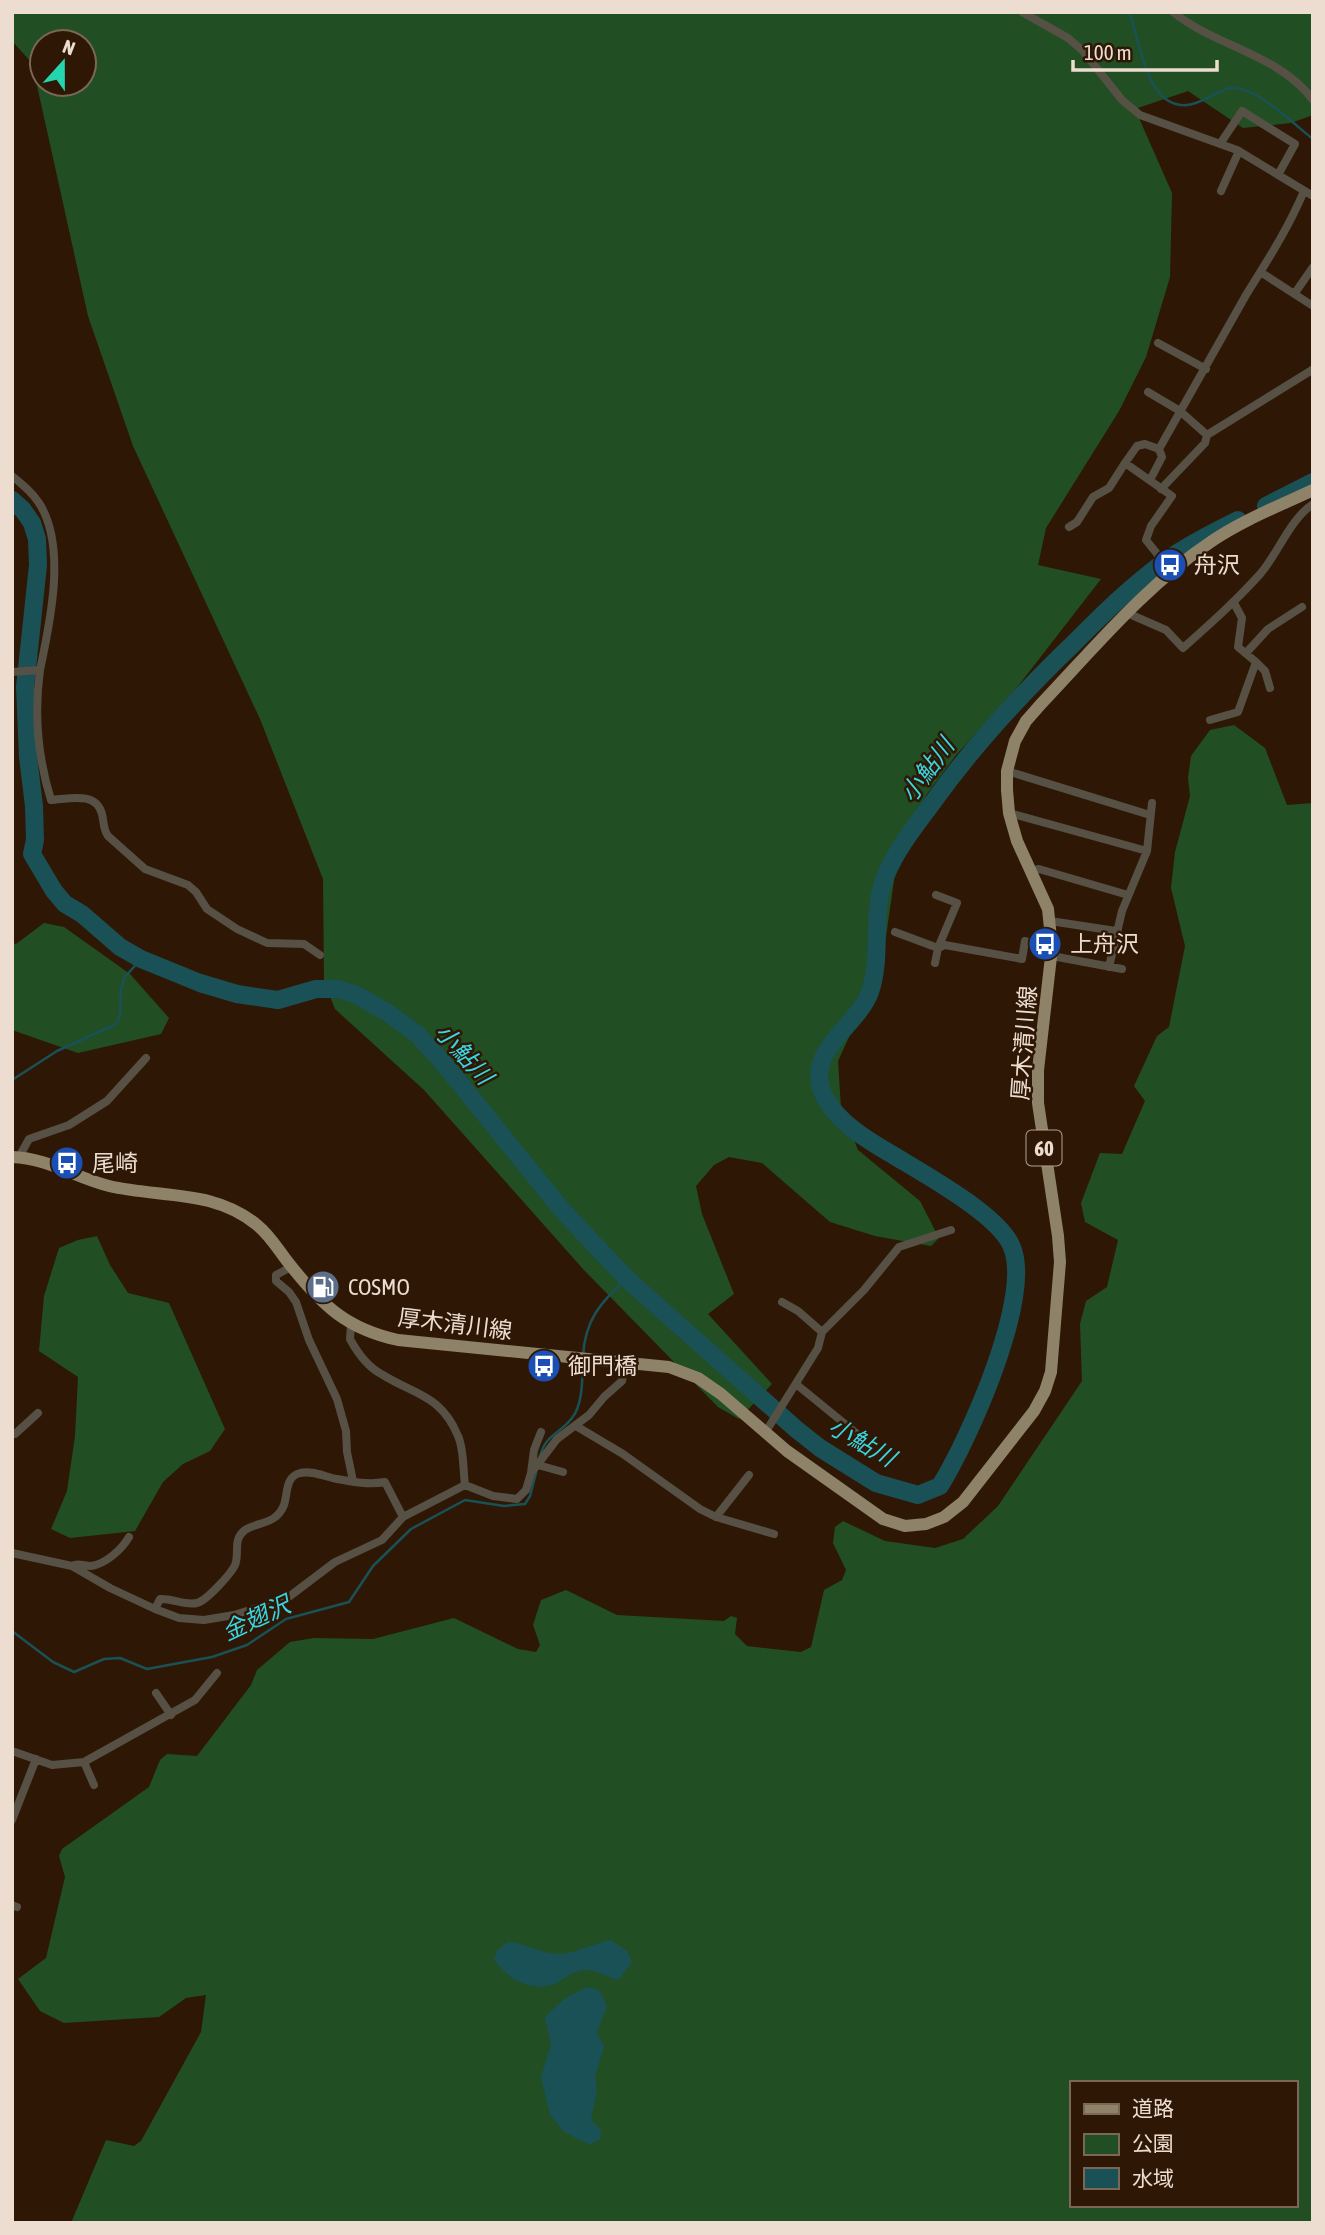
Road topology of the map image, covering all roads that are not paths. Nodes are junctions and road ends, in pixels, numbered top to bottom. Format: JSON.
{"nodes":[{"id":1,"x":1022,"y":12,"type":"edge"},
{"id":2,"x":1173,"y":12,"type":"edge"},
{"id":3,"x":1313,"y":100,"type":"edge"},
{"id":4,"x":1220,"y":144,"type":"junction"},
{"id":5,"x":1239,"y":151,"type":"junction"},
{"id":6,"x":1278,"y":175,"type":"junction"},
{"id":7,"x":1221,"y":191,"type":"dead end"},
{"id":8,"x":1304,"y":191,"type":"junction"},
{"id":9,"x":1313,"y":196,"type":"edge"},
{"id":10,"x":1313,"y":267,"type":"edge"},
{"id":11,"x":1262,"y":273,"type":"junction"},
{"id":12,"x":1295,"y":293,"type":"junction"},
{"id":13,"x":1313,"y":306,"type":"edge"},
{"id":14,"x":1158,"y":343,"type":"dead end"},
{"id":15,"x":1206,"y":369,"type":"junction"},
{"id":16,"x":1312,"y":370,"type":"edge"},
{"id":17,"x":1148,"y":392,"type":"dead end"},
{"id":18,"x":1180,"y":411,"type":"junction"},
{"id":19,"x":1207,"y":435,"type":"junction"},
{"id":20,"x":1159,"y":449,"type":"junction"},
{"id":21,"x":1125,"y":463,"type":"junction"},
{"id":22,"x":12,"y":476,"type":"edge"},
{"id":23,"x":1150,"y":480,"type":"junction"},
{"id":24,"x":1161,"y":489,"type":"junction"},
{"id":25,"x":1313,"y":490,"type":"edge"},
{"id":26,"x":1313,"y":504,"type":"edge"},
{"id":27,"x":1069,"y":527,"type":"dead end"},
{"id":28,"x":1169,"y":568,"type":"junction"},
{"id":29,"x":1234,"y":603,"type":"junction"},
{"id":30,"x":1302,"y":607,"type":"dead end"},
{"id":31,"x":1127,"y":613,"type":"junction"},
{"id":32,"x":1245,"y":653,"type":"junction"},
{"id":33,"x":1256,"y":663,"type":"junction"},
{"id":34,"x":39,"y":670,"type":"junction"},
{"id":35,"x":12,"y":671,"type":"edge"},
{"id":36,"x":1270,"y":688,"type":"dead end"},
{"id":37,"x":1210,"y":720,"type":"dead end"},
{"id":38,"x":1007,"y":771,"type":"junction"},
{"id":39,"x":1152,"y":803,"type":"dead end"},
{"id":40,"x":1009,"y":813,"type":"junction"},
{"id":41,"x":1150,"y":815,"type":"junction"},
{"id":42,"x":1147,"y":851,"type":"junction"},
{"id":43,"x":1031,"y":871,"type":"junction"},
{"id":44,"x":936,"y":895,"type":"dead end"},
{"id":45,"x":1128,"y":895,"type":"junction"},
{"id":46,"x":1050,"y":921,"type":"junction"},
{"id":47,"x":895,"y":932,"type":"dead end"},
{"id":48,"x":1116,"y":932,"type":"junction"},
{"id":49,"x":938,"y":948,"type":"junction"},
{"id":50,"x":1052,"y":952,"type":"junction"},
{"id":51,"x":320,"y":956,"type":"dead end"},
{"id":52,"x":934,"y":963,"type":"dead end"},
{"id":53,"x":1108,"y":967,"type":"junction"},
{"id":54,"x":1122,"y":969,"type":"dead end"},
{"id":55,"x":146,"y":1058,"type":"dead end"},
{"id":56,"x":16,"y":1157,"type":"edge"},
{"id":57,"x":951,"y":1230,"type":"dead end"},
{"id":58,"x":291,"y":1266,"type":"junction"},
{"id":59,"x":782,"y":1302,"type":"dead end"},
{"id":60,"x":351,"y":1325,"type":"junction"},
{"id":61,"x":822,"y":1332,"type":"junction"},
{"id":62,"x":625,"y":1364,"type":"junction"},
{"id":63,"x":794,"y":1386,"type":"junction"},
{"id":64,"x":38,"y":1413,"type":"dead end"},
{"id":65,"x":576,"y":1426,"type":"junction"},
{"id":66,"x":541,"y":1432,"type":"dead end"},
{"id":67,"x":765,"y":1433,"type":"junction"},
{"id":68,"x":12,"y":1434,"type":"edge"},
{"id":69,"x":861,"y":1437,"type":"dead end"},
{"id":70,"x":538,"y":1465,"type":"junction"},
{"id":71,"x":563,"y":1472,"type":"dead end"},
{"id":72,"x":531,"y":1473,"type":"junction"},
{"id":73,"x":749,"y":1475,"type":"dead end"},
{"id":74,"x":353,"y":1481,"type":"junction"},
{"id":75,"x":465,"y":1485,"type":"junction"},
{"id":76,"x":403,"y":1517,"type":"junction"},
{"id":77,"x":716,"y":1517,"type":"junction"},
{"id":78,"x":774,"y":1534,"type":"dead end"},
{"id":79,"x":128,"y":1537,"type":"dead end"},
{"id":80,"x":12,"y":1553,"type":"edge"},
{"id":81,"x":72,"y":1566,"type":"junction"},
{"id":82,"x":155,"y":1609,"type":"junction"},
{"id":83,"x":217,"y":1673,"type":"dead end"},
{"id":84,"x":156,"y":1693,"type":"dead end"},
{"id":85,"x":171,"y":1715,"type":"junction"},
{"id":86,"x":12,"y":1751,"type":"edge"},
{"id":87,"x":36,"y":1759,"type":"junction"},
{"id":88,"x":83,"y":1762,"type":"junction"},
{"id":89,"x":94,"y":1785,"type":"dead end"},
{"id":90,"x":12,"y":1820,"type":"edge"}],
"edges":[{"from":1,"to":4,"type":"street"},
{"from":2,"to":3,"type":"street"},
{"from":4,"to":5,"type":"street"},
{"from":4,"to":6,"type":"street"},
{"from":5,"to":6,"type":"street"},
{"from":5,"to":7,"type":"street"},
{"from":6,"to":8,"type":"street"},
{"from":8,"to":9,"type":"street"},
{"from":8,"to":11,"type":"street"},
{"from":10,"to":12,"type":"street"},
{"from":11,"to":12,"type":"street"},
{"from":11,"to":15,"type":"street"},
{"from":12,"to":13,"type":"street"},
{"from":14,"to":15,"type":"street"},
{"from":15,"to":18,"type":"street"},
{"from":16,"to":19,"type":"street"},
{"from":17,"to":18,"type":"street"},
{"from":18,"to":19,"type":"street"},
{"from":18,"to":20,"type":"street"},
{"from":19,"to":24,"type":"street"},
{"from":20,"to":21,"type":"street"},
{"from":20,"to":23,"type":"street"},
{"from":21,"to":23,"type":"street"},
{"from":21,"to":27,"type":"street"},
{"from":22,"to":34,"type":"street"},
{"from":23,"to":24,"type":"street"},
{"from":24,"to":28,"type":"street"},
{"from":25,"to":28,"type":"main road","name":"厚木清川線","number":"60"},
{"from":26,"to":29,"type":"street"},
{"from":28,"to":31,"type":"main road","name":"厚木清川線","number":"60"},
{"from":29,"to":31,"type":"street"},
{"from":29,"to":32,"type":"street"},
{"from":30,"to":32,"type":"street"},
{"from":31,"to":38,"type":"main road","name":"厚木清川線","number":"60"},
{"from":32,"to":33,"type":"street"},
{"from":33,"to":36,"type":"street"},
{"from":33,"to":37,"type":"street"},
{"from":34,"to":35,"type":"street"},
{"from":34,"to":51,"type":"street"},
{"from":38,"to":40,"type":"main road","name":"厚木清川線","number":"60"},
{"from":38,"to":41,"type":"street"},
{"from":39,"to":41,"type":"street"},
{"from":40,"to":42,"type":"street"},
{"from":40,"to":43,"type":"main road","name":"厚木清川線","number":"60"},
{"from":41,"to":42,"type":"street"},
{"from":42,"to":45,"type":"street"},
{"from":43,"to":45,"type":"street"},
{"from":43,"to":46,"type":"main road","name":"厚木清川線","number":"60"},
{"from":44,"to":49,"type":"street"},
{"from":45,"to":48,"type":"street"},
{"from":46,"to":48,"type":"street"},
{"from":46,"to":50,"type":"main road","name":"厚木清川線","number":"60"},
{"from":47,"to":49,"type":"street"},
{"from":48,"to":53,"type":"street"},
{"from":49,"to":50,"type":"street"},
{"from":49,"to":52,"type":"street"},
{"from":50,"to":53,"type":"street"},
{"from":50,"to":67,"type":"main road","name":"厚木清川線","number":"60"},
{"from":53,"to":54,"type":"street"},
{"from":55,"to":56,"type":"street"},
{"from":56,"to":58,"type":"main road","name":"厚木清川線","number":"60"},
{"from":57,"to":61,"type":"street"},
{"from":58,"to":60,"type":"main road","name":"厚木清川線","number":"60"},
{"from":58,"to":74,"type":"street"},
{"from":59,"to":61,"type":"street"},
{"from":60,"to":62,"type":"main road","name":"厚木清川線","number":"60"},
{"from":60,"to":75,"type":"street"},
{"from":61,"to":63,"type":"street"},
{"from":62,"to":65,"type":"street"},
{"from":62,"to":67,"type":"main road","name":"厚木清川線","number":"60"},
{"from":63,"to":67,"type":"street"},
{"from":63,"to":69,"type":"street"},
{"from":64,"to":68,"type":"street"},
{"from":65,"to":70,"type":"street"},
{"from":65,"to":77,"type":"street"},
{"from":66,"to":72,"type":"street"},
{"from":70,"to":71,"type":"street"},
{"from":70,"to":72,"type":"street"},
{"from":72,"to":75,"type":"street"},
{"from":73,"to":77,"type":"street"},
{"from":74,"to":76,"type":"street"},
{"from":74,"to":82,"type":"street"},
{"from":75,"to":76,"type":"street"},
{"from":76,"to":82,"type":"street"},
{"from":77,"to":78,"type":"street"},
{"from":79,"to":81,"type":"street"},
{"from":80,"to":81,"type":"street"},
{"from":81,"to":82,"type":"street"},
{"from":83,"to":85,"type":"street"},
{"from":84,"to":85,"type":"street"},
{"from":85,"to":88,"type":"street"},
{"from":86,"to":87,"type":"street"},
{"from":87,"to":88,"type":"street"},
{"from":87,"to":90,"type":"street"},
{"from":88,"to":89,"type":"street"}]}
